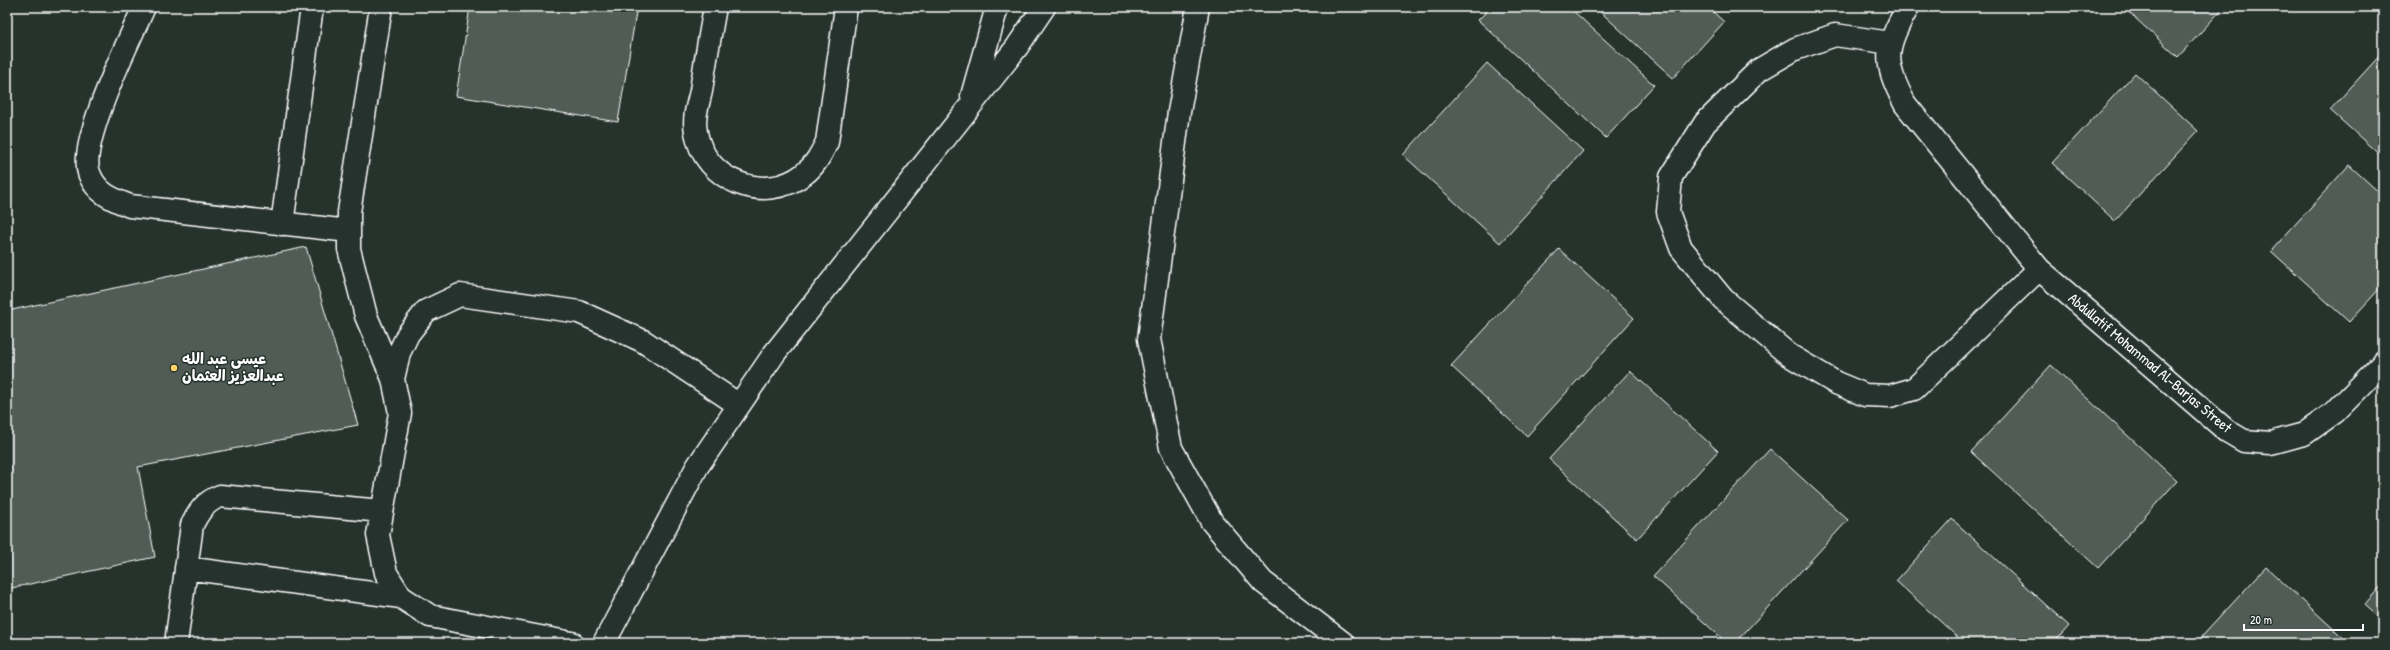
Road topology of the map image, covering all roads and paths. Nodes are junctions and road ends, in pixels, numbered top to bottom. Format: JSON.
{"nodes":[{"id":1,"x":144,"y":7,"type":"edge"},
{"id":2,"x":312,"y":7,"type":"edge"},
{"id":3,"x":381,"y":7,"type":"edge"},
{"id":4,"x":715,"y":7,"type":"edge"},
{"id":5,"x":846,"y":7,"type":"edge"},
{"id":6,"x":997,"y":7,"type":"edge"},
{"id":7,"x":1044,"y":7,"type":"edge"},
{"id":8,"x":1198,"y":7,"type":"edge"},
{"id":9,"x":1908,"y":7,"type":"edge"},
{"id":10,"x":1890,"y":43,"type":"junction"},
{"id":11,"x":968,"y":108,"type":"junction"},
{"id":12,"x":282,"y":224,"type":"junction"},
{"id":13,"x":349,"y":231,"type":"junction"},
{"id":14,"x":2039,"y":269,"type":"junction"},
{"id":15,"x":2383,"y":363,"type":"edge"},
{"id":16,"x":393,"y":379,"type":"junction"},
{"id":17,"x":739,"y":405,"type":"junction"},
{"id":18,"x":382,"y":511,"type":"junction"},
{"id":19,"x":186,"y":568,"type":"junction"},
{"id":20,"x":401,"y":597,"type":"junction"},
{"id":21,"x":534,"y":640,"type":"edge"},
{"id":22,"x":176,"y":643,"type":"edge"},
{"id":23,"x":572,"y":643,"type":"edge"},
{"id":24,"x":604,"y":643,"type":"edge"},
{"id":25,"x":1343,"y":643,"type":"edge"}],
"edges":[{"from":1,"to":12,"type":"street"},
{"from":2,"to":12,"type":"street"},
{"from":3,"to":13,"type":"street"},
{"from":4,"to":5,"type":"street"},
{"from":6,"to":11,"type":"street"},
{"from":7,"to":11,"type":"street"},
{"from":8,"to":25,"type":"street"},
{"from":9,"to":10,"type":"street","name":"Abdullatif Mohammad Al-Barjas Street"},
{"from":10,"to":14,"type":"street","name":"Abdullatif Mohammad Al-Barjas Street"},
{"from":10,"to":14,"type":"street"},
{"from":11,"to":17,"type":"street"},
{"from":12,"to":13,"type":"street"},
{"from":13,"to":16,"type":"street"},
{"from":14,"to":15,"type":"street","name":"Abdullatif Mohammad Al-Barjas Street"},
{"from":16,"to":17,"type":"street"},
{"from":16,"to":18,"type":"street"},
{"from":17,"to":24,"type":"street"},
{"from":18,"to":19,"type":"street"},
{"from":18,"to":20,"type":"street"},
{"from":19,"to":20,"type":"street"},
{"from":19,"to":22,"type":"street"},
{"from":20,"to":21,"type":"street"},
{"from":21,"to":23,"type":"street"}]}
